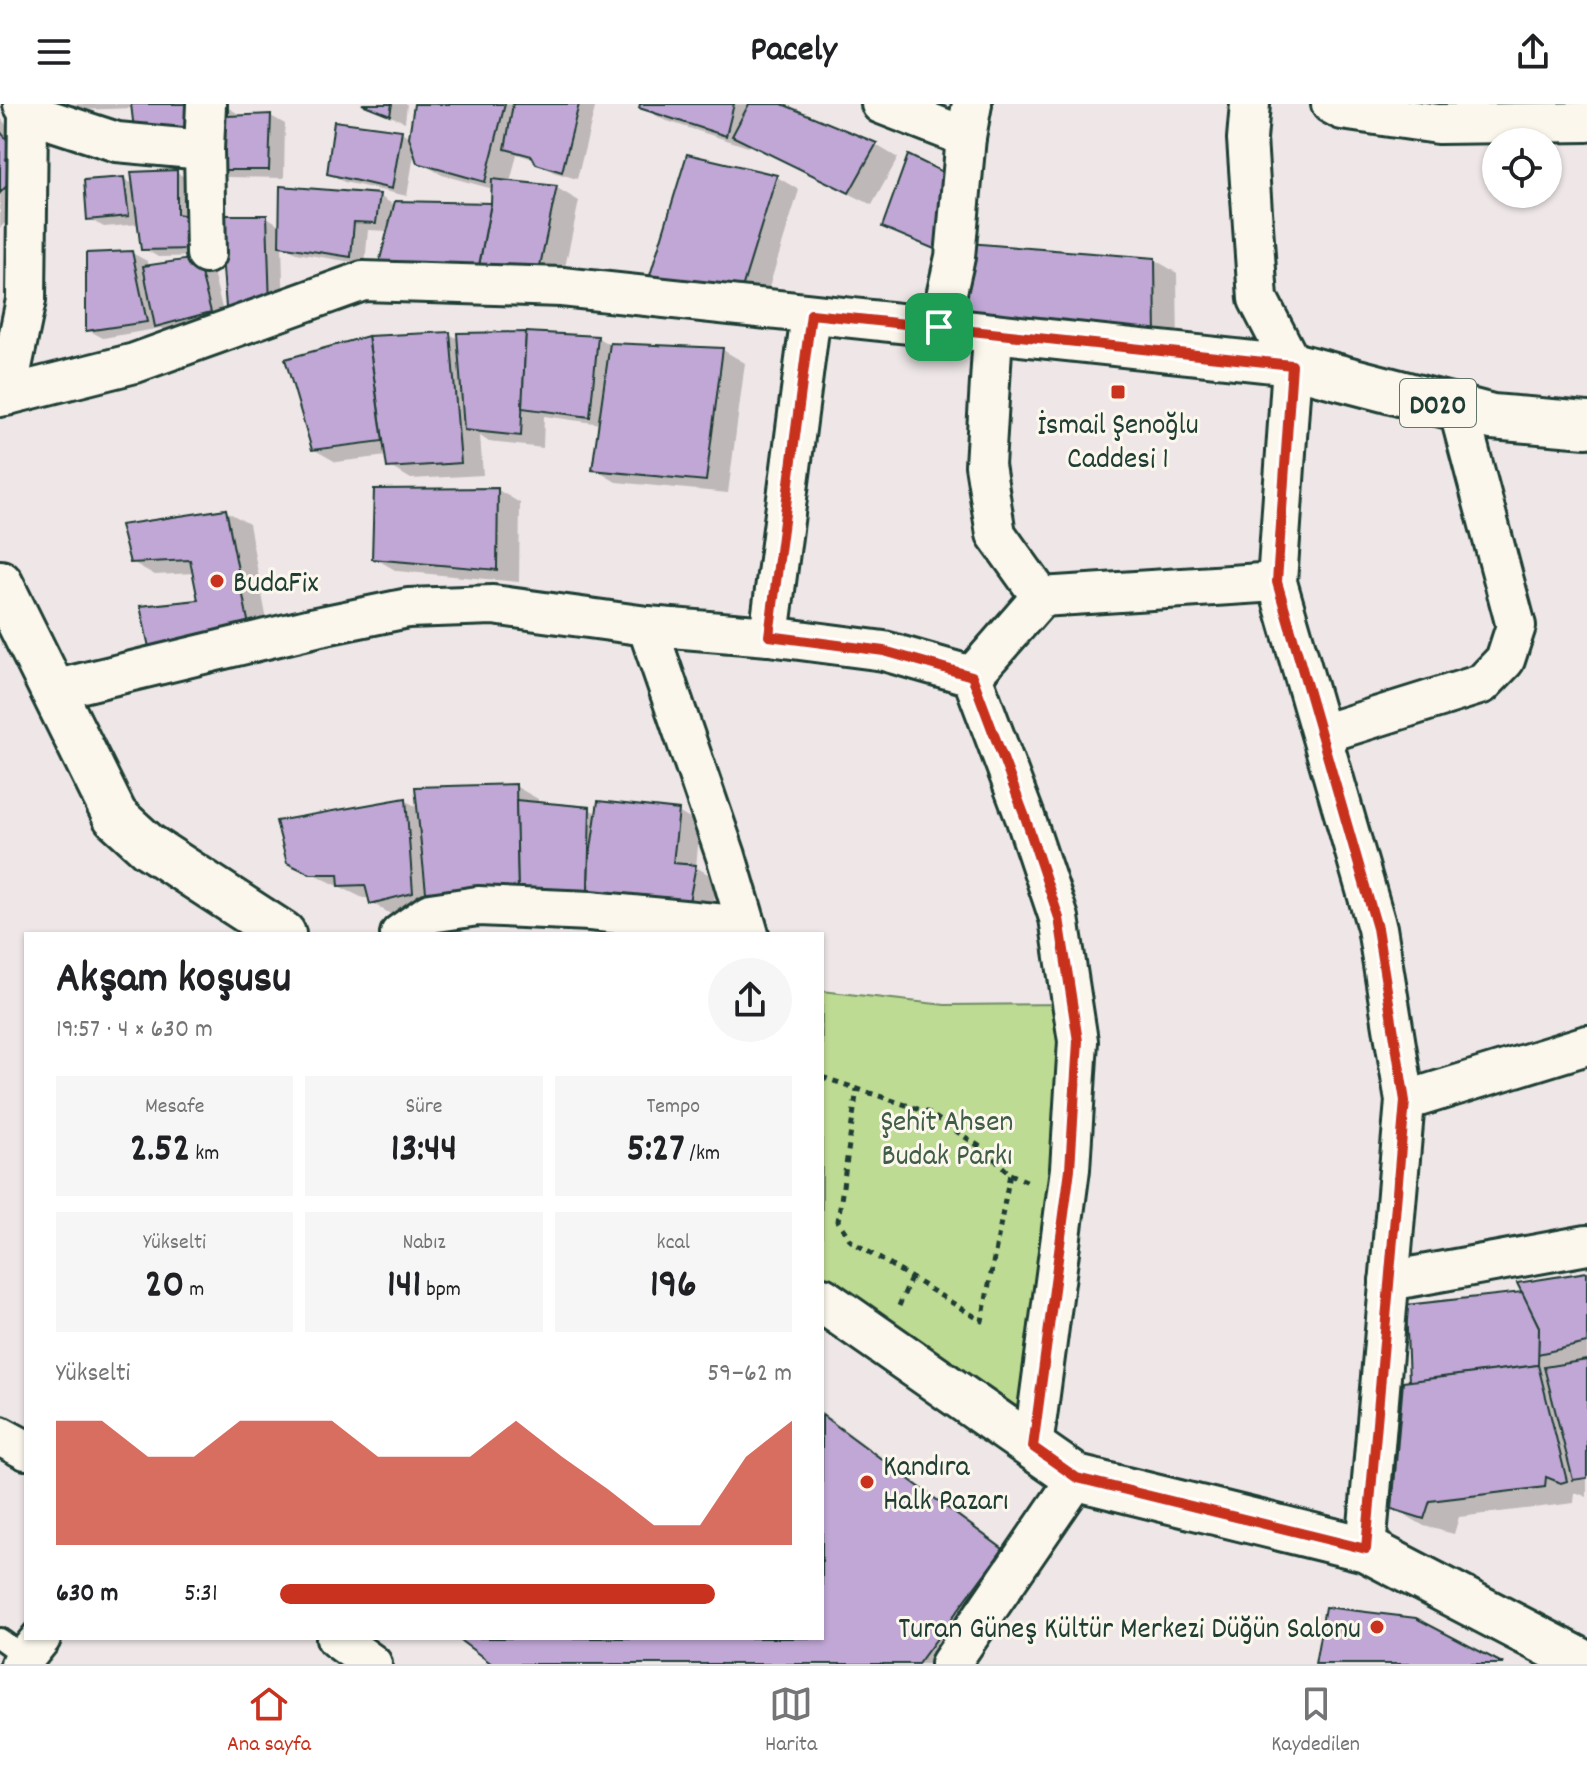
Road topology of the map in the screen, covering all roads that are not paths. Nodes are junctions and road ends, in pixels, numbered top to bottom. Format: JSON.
{"nodes":[{"id":1,"x":206,"y":104,"type":"edge"},
{"id":2,"x":881,"y":104,"type":"edge"},
{"id":3,"x":1250,"y":104,"type":"edge"},
{"id":4,"x":1331,"y":104,"type":"edge"},
{"id":5,"x":26,"y":108,"type":"edge"},
{"id":6,"x":969,"y":121,"type":"edge"},
{"id":7,"x":1587,"y":122,"type":"edge"},
{"id":8,"x":204,"y":150,"type":"junction"},
{"id":9,"x":206,"y":254,"type":"dead end"},
{"id":10,"x":811,"y":314,"type":"junction"},
{"id":11,"x":939,"y":327,"type":"junction"},
{"id":12,"x":993,"y":333,"type":"junction"},
{"id":13,"x":1292,"y":365,"type":"junction"},
{"id":14,"x":3,"y":397,"type":"edge"},
{"id":15,"x":1458,"y":408,"type":"junction"},
{"id":16,"x":1587,"y":425,"type":"edge"},
{"id":17,"x":1277,"y":582,"type":"junction"},
{"id":18,"x":0,"y":583,"type":"edge"},
{"id":19,"x":1041,"y":597,"type":"junction"},
{"id":20,"x":647,"y":626,"type":"junction"},
{"id":21,"x":769,"y":636,"type":"junction"},
{"id":22,"x":972,"y":676,"type":"junction"},
{"id":23,"x":53,"y":690,"type":"junction"},
{"id":24,"x":1322,"y":734,"type":"junction"},
{"id":25,"x":748,"y":930,"type":"edge"},
{"id":26,"x":280,"y":932,"type":"edge"},
{"id":27,"x":403,"y":932,"type":"edge"},
{"id":28,"x":1587,"y":1045,"type":"edge"},
{"id":29,"x":1405,"y":1101,"type":"junction"},
{"id":30,"x":1587,"y":1245,"type":"edge"},
{"id":31,"x":1389,"y":1281,"type":"junction"},
{"id":32,"x":824,"y":1301,"type":"edge"},
{"id":33,"x":0,"y":1436,"type":"edge"},
{"id":34,"x":1033,"y":1447,"type":"junction"},
{"id":35,"x":24,"y":1449,"type":"edge"},
{"id":36,"x":1077,"y":1478,"type":"junction"},
{"id":37,"x":1366,"y":1549,"type":"junction"},
{"id":38,"x":339,"y":1640,"type":"edge"},
{"id":39,"x":372,"y":1664,"type":"edge"},
{"id":40,"x":950,"y":1664,"type":"edge"},
{"id":41,"x":1587,"y":1664,"type":"edge"}],
"edges":[{"from":1,"to":8,"type":"street"},
{"from":2,"to":6,"type":"street"},
{"from":3,"to":13,"type":"street"},
{"from":4,"to":7,"type":"street"},
{"from":5,"to":8,"type":"street"},
{"from":5,"to":14,"type":"street"},
{"from":6,"to":11,"type":"street"},
{"from":8,"to":9,"type":"street"},
{"from":10,"to":11,"type":"street"},
{"from":10,"to":14,"type":"street"},
{"from":10,"to":21,"type":"street"},
{"from":11,"to":12,"type":"street"},
{"from":12,"to":13,"type":"street"},
{"from":12,"to":19,"type":"street"},
{"from":13,"to":15,"type":"street","number":"D020"},
{"from":13,"to":17,"type":"street"},
{"from":15,"to":16,"type":"street","number":"D020"},
{"from":15,"to":24,"type":"street"},
{"from":17,"to":19,"type":"street"},
{"from":17,"to":24,"type":"street"},
{"from":18,"to":23,"type":"street"},
{"from":19,"to":22,"type":"street"},
{"from":20,"to":21,"type":"street"},
{"from":20,"to":23,"type":"street"},
{"from":20,"to":25,"type":"street"},
{"from":21,"to":22,"type":"street"},
{"from":22,"to":34,"type":"street"},
{"from":23,"to":26,"type":"street"},
{"from":24,"to":29,"type":"street"},
{"from":25,"to":27,"type":"street"},
{"from":28,"to":29,"type":"street"},
{"from":29,"to":31,"type":"street"},
{"from":30,"to":31,"type":"street"},
{"from":31,"to":37,"type":"street"},
{"from":32,"to":34,"type":"street"},
{"from":33,"to":35,"type":"street"},
{"from":34,"to":36,"type":"street"},
{"from":36,"to":37,"type":"street"},
{"from":36,"to":40,"type":"street"},
{"from":37,"to":41,"type":"street"},
{"from":38,"to":39,"type":"street"}]}
